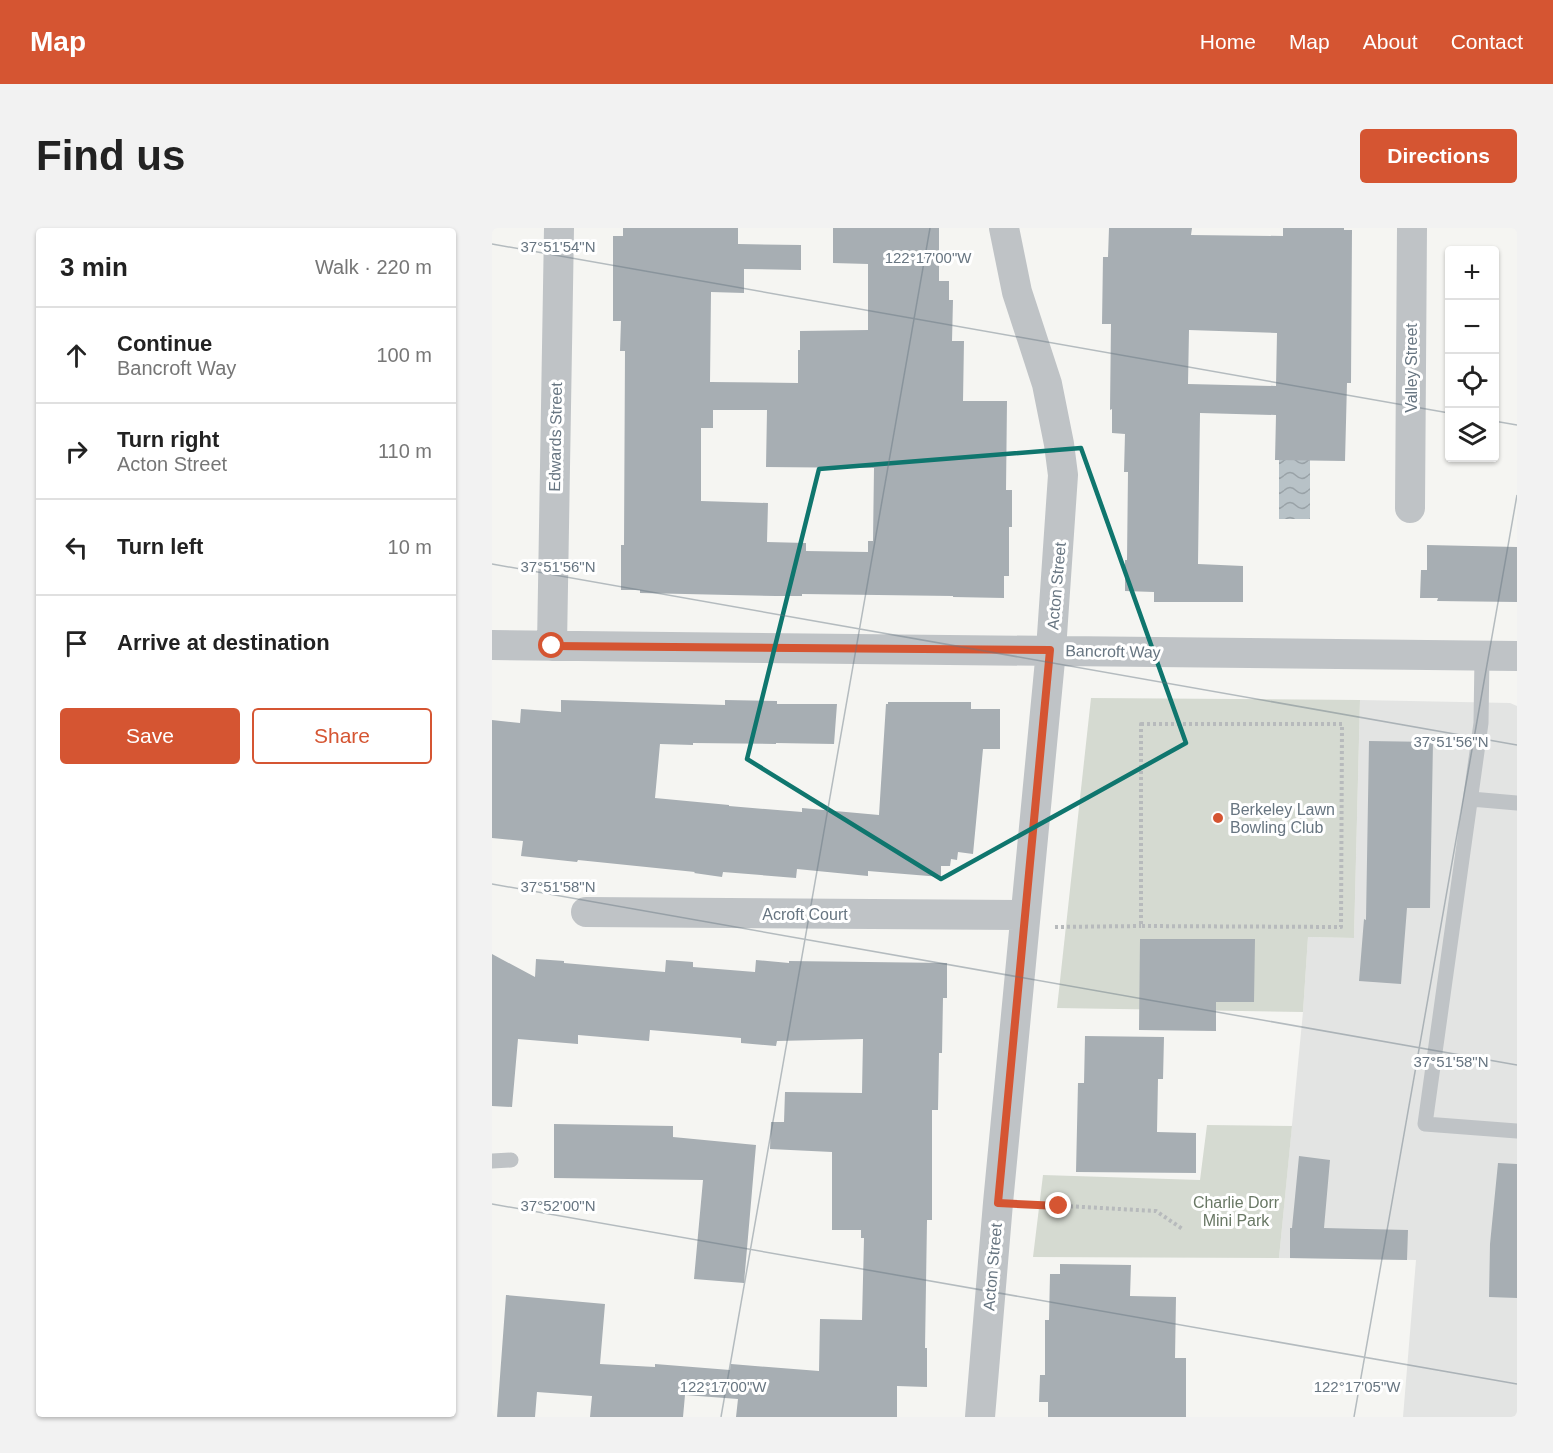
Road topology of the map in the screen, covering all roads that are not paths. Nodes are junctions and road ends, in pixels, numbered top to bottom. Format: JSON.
{"nodes":[{"id":1,"x":559,"y":228,"type":"edge"},
{"id":2,"x":1004,"y":228,"type":"edge"},
{"id":3,"x":1412,"y":228,"type":"edge"},
{"id":4,"x":1410,"y":508,"type":"dead end"},
{"id":5,"x":492,"y":645,"type":"edge"},
{"id":6,"x":552,"y":646,"type":"junction"},
{"id":7,"x":1050,"y":650,"type":"junction"},
{"id":8,"x":1482,"y":656,"type":"junction"},
{"id":9,"x":1517,"y":656,"type":"edge"},
{"id":10,"x":1471,"y":799,"type":"junction"},
{"id":11,"x":1517,"y":802,"type":"edge"},
{"id":12,"x":586,"y":912,"type":"dead end"},
{"id":13,"x":1024,"y":921,"type":"junction"},
{"id":14,"x":1517,"y":1131,"type":"edge"},
{"id":15,"x":511,"y":1160,"type":"dead end"},
{"id":16,"x":492,"y":1161,"type":"edge"},
{"id":17,"x":980,"y":1417,"type":"edge"}],
"edges":[{"from":1,"to":6,"type":"street","name":"Edwards Street"},
{"from":2,"to":7,"type":"street","name":"Acton Street"},
{"from":3,"to":4,"type":"street","name":"Valley Street"},
{"from":5,"to":6,"type":"street","name":"Bancroft Way"},
{"from":6,"to":7,"type":"street","name":"Bancroft Way"},
{"from":7,"to":8,"type":"street","name":"Bancroft Way"},
{"from":7,"to":13,"type":"street","name":"Acton Street"},
{"from":8,"to":9,"type":"street","name":"Bancroft Way"},
{"from":8,"to":10,"type":"lane"},
{"from":10,"to":11,"type":"lane"},
{"from":10,"to":14,"type":"lane"},
{"from":12,"to":13,"type":"street","name":"Acroft Court"},
{"from":13,"to":17,"type":"street","name":"Acton Street"},
{"from":15,"to":16,"type":"lane"}]}
